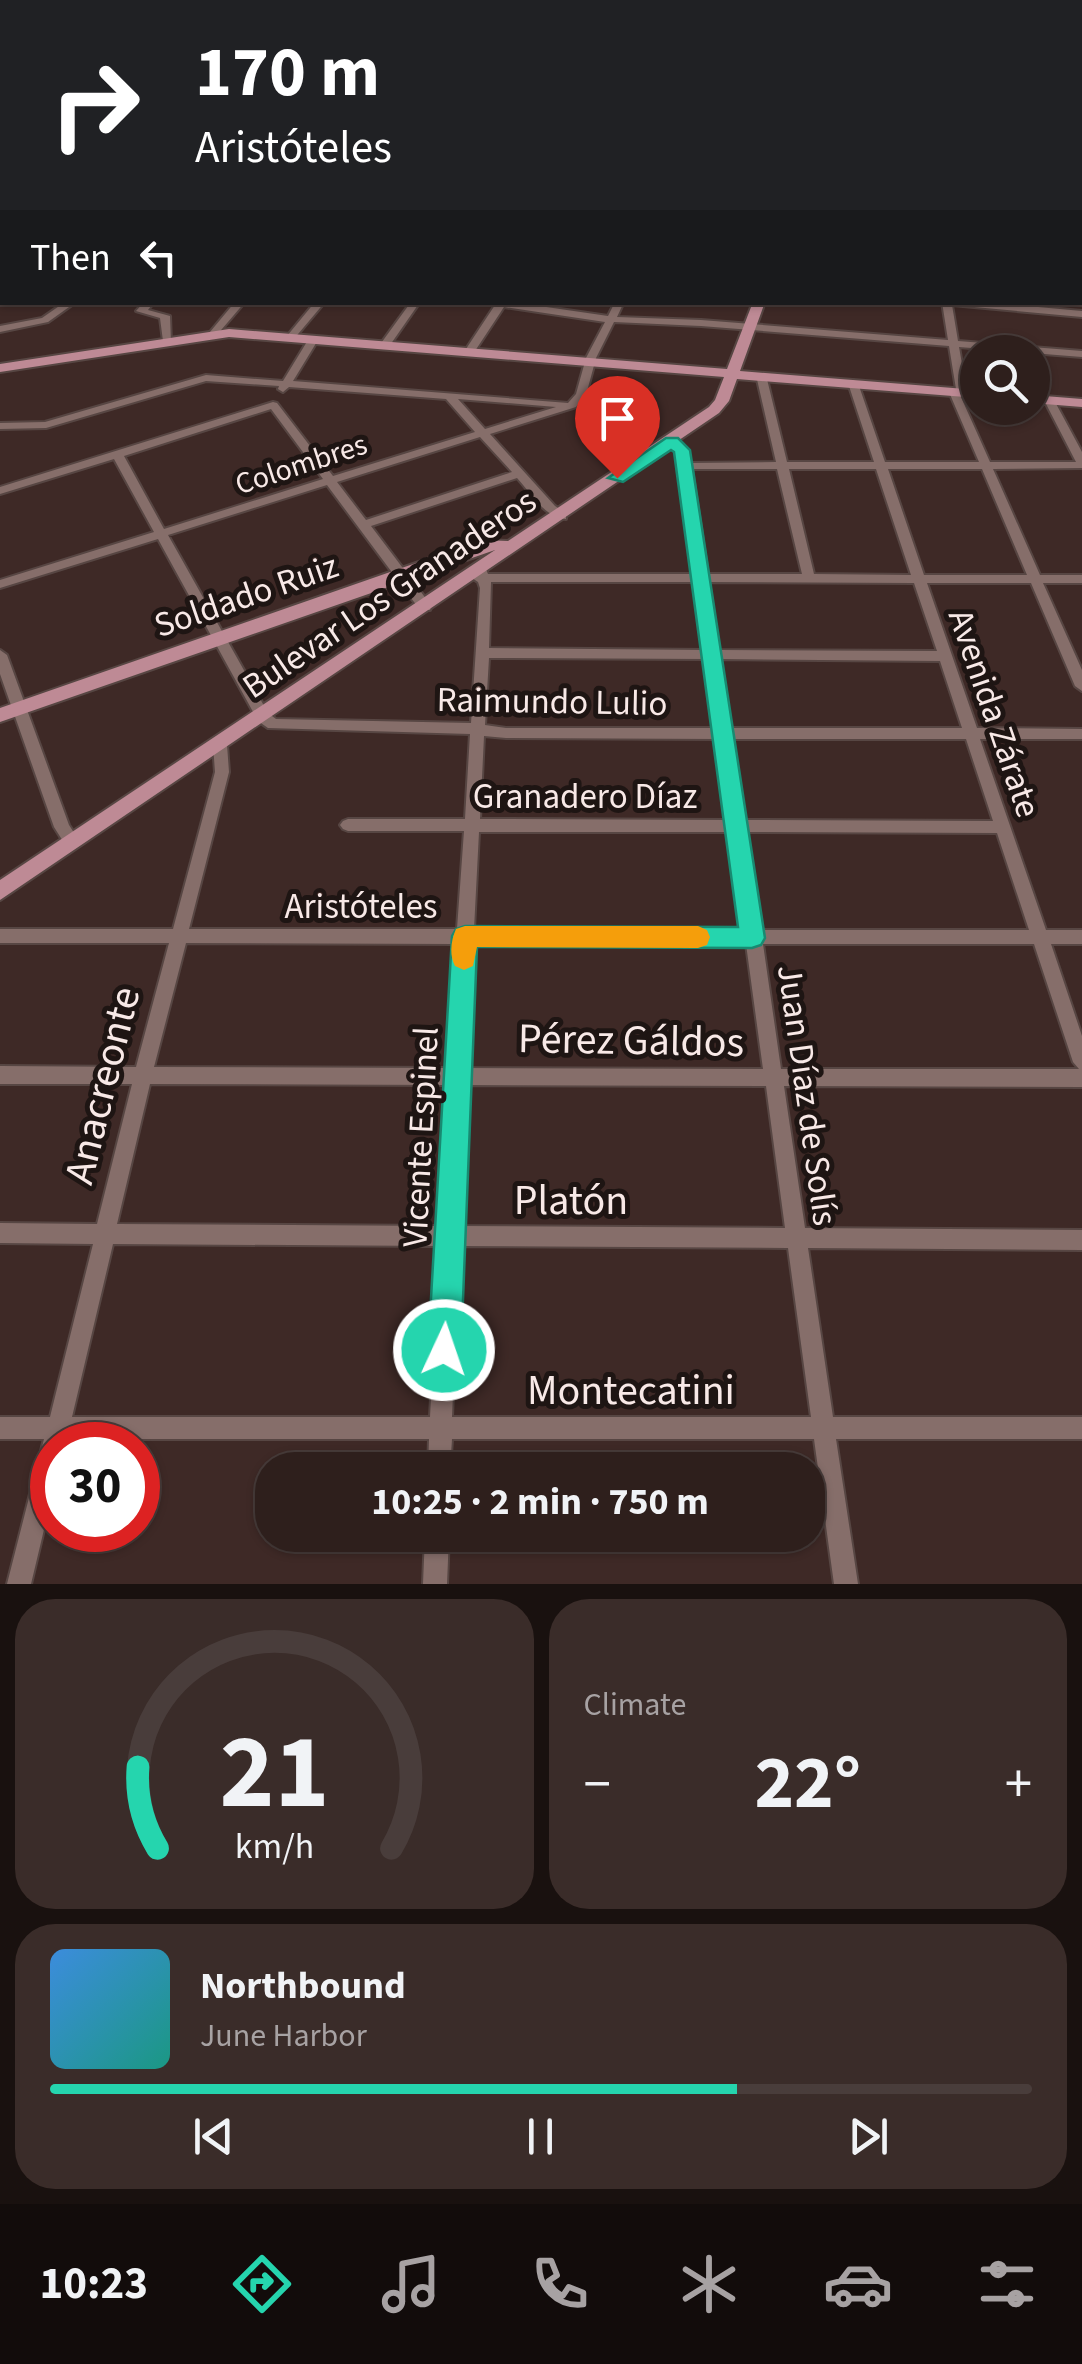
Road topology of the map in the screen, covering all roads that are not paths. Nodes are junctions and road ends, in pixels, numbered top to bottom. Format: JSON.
{"nodes":[{"id":1,"x":68,"y":305,"type":"edge"},
{"id":2,"x":147,"y":305,"type":"edge"},
{"id":3,"x":238,"y":305,"type":"edge"},
{"id":4,"x":318,"y":305,"type":"edge"},
{"id":5,"x":414,"y":305,"type":"edge"},
{"id":6,"x":497,"y":305,"type":"edge"},
{"id":7,"x":511,"y":305,"type":"edge"},
{"id":8,"x":618,"y":305,"type":"edge"},
{"id":9,"x":758,"y":305,"type":"edge"},
{"id":10,"x":947,"y":305,"type":"edge"},
{"id":11,"x":980,"y":305,"type":"edge"},
{"id":12,"x":1082,"y":314,"type":"edge"},
{"id":13,"x":611,"y":320,"type":"junction"},
{"id":14,"x":750,"y":327,"type":"junction"},
{"id":15,"x":0,"y":329,"type":"edge"},
{"id":16,"x":213,"y":334,"type":"junction"},
{"id":17,"x":290,"y":338,"type":"junction"},
{"id":18,"x":168,"y":340,"type":"junction"},
{"id":19,"x":313,"y":340,"type":"junction"},
{"id":20,"x":953,"y":343,"type":"junction"},
{"id":21,"x":384,"y":346,"type":"junction"},
{"id":22,"x":469,"y":352,"type":"junction"},
{"id":23,"x":1082,"y":354,"type":"edge"},
{"id":24,"x":590,"y":362,"type":"junction"},
{"id":25,"x":0,"y":368,"type":"edge"},
{"id":26,"x":732,"y":373,"type":"junction"},
{"id":27,"x":960,"y":375,"type":"edge"},
{"id":28,"x":760,"y":376,"type":"junction"},
{"id":29,"x":286,"y":383,"type":"junction"},
{"id":30,"x":853,"y":383,"type":"junction"},
{"id":31,"x":960,"y":393,"type":"edge"},
{"id":32,"x":448,"y":395,"type":"junction"},
{"id":33,"x":1050,"y":400,"type":"edge"},
{"id":34,"x":1050,"y":402,"type":"edge"},
{"id":35,"x":1082,"y":403,"type":"edge"},
{"id":36,"x":273,"y":405,"type":"junction"},
{"id":37,"x":572,"y":405,"type":"junction"},
{"id":38,"x":973,"y":425,"type":"edge"},
{"id":39,"x":1,"y":427,"type":"edge"},
{"id":40,"x":480,"y":433,"type":"junction"},
{"id":41,"x":672,"y":442,"type":"junction"},
{"id":42,"x":118,"y":454,"type":"junction"},
{"id":43,"x":1082,"y":464,"type":"edge"},
{"id":44,"x":686,"y":466,"type":"junction"},
{"id":45,"x":780,"y":466,"type":"junction"},
{"id":46,"x":880,"y":466,"type":"junction"},
{"id":47,"x":985,"y":466,"type":"junction"},
{"id":48,"x":518,"y":474,"type":"junction"},
{"id":49,"x":329,"y":482,"type":"junction"},
{"id":50,"x":0,"y":491,"type":"edge"},
{"id":51,"x":562,"y":516,"type":"junction"},
{"id":52,"x":362,"y":526,"type":"junction"},
{"id":53,"x":163,"y":534,"type":"junction"},
{"id":54,"x":514,"y":547,"type":"junction"},
{"id":55,"x":478,"y":575,"type":"junction"},
{"id":56,"x":399,"y":576,"type":"junction"},
{"id":57,"x":700,"y":578,"type":"junction"},
{"id":58,"x":809,"y":579,"type":"junction"},
{"id":59,"x":1082,"y":579,"type":"edge"},
{"id":60,"x":918,"y":580,"type":"junction"},
{"id":61,"x":1036,"y":580,"type":"junction"},
{"id":62,"x":0,"y":584,"type":"edge"},
{"id":63,"x":425,"y":607,"type":"junction"},
{"id":64,"x":220,"y":639,"type":"junction"},
{"id":65,"x":481,"y":652,"type":"junction"},
{"id":66,"x":0,"y":654,"type":"edge"},
{"id":67,"x":711,"y":654,"type":"junction"},
{"id":68,"x":944,"y":656,"type":"junction"},
{"id":69,"x":1082,"y":686,"type":"edge"},
{"id":70,"x":19,"y":708,"type":"junction"},
{"id":71,"x":0,"y":715,"type":"edge"},
{"id":72,"x":263,"y":717,"type":"junction"},
{"id":73,"x":477,"y":730,"type":"junction"},
{"id":74,"x":723,"y":734,"type":"junction"},
{"id":75,"x":970,"y":734,"type":"junction"},
{"id":76,"x":1082,"y":734,"type":"edge"},
{"id":77,"x":220,"y":746,"type":"junction"},
{"id":78,"x":348,"y":825,"type":"dead end"},
{"id":79,"x":470,"y":825,"type":"junction"},
{"id":80,"x":736,"y":826,"type":"junction"},
{"id":81,"x":1002,"y":827,"type":"junction"},
{"id":82,"x":72,"y":842,"type":"junction"},
{"id":83,"x":0,"y":892,"type":"edge"},
{"id":84,"x":179,"y":935,"type":"junction"},
{"id":85,"x":0,"y":936,"type":"edge"},
{"id":86,"x":465,"y":936,"type":"junction"},
{"id":87,"x":1040,"y":937,"type":"junction"},
{"id":88,"x":1082,"y":937,"type":"edge"},
{"id":89,"x":752,"y":938,"type":"junction"},
{"id":90,"x":1082,"y":1062,"type":"edge"},
{"id":91,"x":457,"y":1075,"type":"junction"},
{"id":92,"x":0,"y":1076,"type":"edge"},
{"id":93,"x":143,"y":1076,"type":"junction"},
{"id":94,"x":772,"y":1078,"type":"junction"},
{"id":95,"x":1082,"y":1078,"type":"edge"},
{"id":96,"x":0,"y":1233,"type":"edge"},
{"id":97,"x":106,"y":1234,"type":"junction"},
{"id":98,"x":450,"y":1237,"type":"junction"},
{"id":99,"x":796,"y":1237,"type":"junction"},
{"id":100,"x":1082,"y":1240,"type":"edge"},
{"id":101,"x":60,"y":1422,"type":"edge"},
{"id":102,"x":441,"y":1426,"type":"junction"},
{"id":103,"x":0,"y":1428,"type":"edge"},
{"id":104,"x":824,"y":1428,"type":"junction"},
{"id":105,"x":1082,"y":1428,"type":"edge"},
{"id":106,"x":30,"y":1436,"type":"edge"},
{"id":107,"x":160,"y":1438,"type":"edge"},
{"id":108,"x":440,"y":1452,"type":"edge"},
{"id":109,"x":30,"y":1543,"type":"edge"},
{"id":110,"x":435,"y":1552,"type":"edge"},
{"id":111,"x":20,"y":1584,"type":"edge"},
{"id":112,"x":434,"y":1584,"type":"edge"},
{"id":113,"x":846,"y":1584,"type":"edge"}],
"edges":[{"from":1,"to":15,"type":"street"},
{"from":2,"to":18,"type":"street"},
{"from":3,"to":16,"type":"street"},
{"from":4,"to":17,"type":"street"},
{"from":5,"to":21,"type":"street"},
{"from":6,"to":22,"type":"street"},
{"from":7,"to":13,"type":"street"},
{"from":8,"to":13,"type":"street"},
{"from":9,"to":14,"type":"main road","name":"Bulevar Los Granaderos"},
{"from":10,"to":20,"type":"street"},
{"from":11,"to":12,"type":"street"},
{"from":13,"to":14,"type":"street"},
{"from":13,"to":24,"type":"street"},
{"from":14,"to":20,"type":"street"},
{"from":14,"to":26,"type":"main road","name":"Bulevar Los Granaderos"},
{"from":16,"to":17,"type":"main road"},
{"from":16,"to":18,"type":"main road"},
{"from":17,"to":19,"type":"main road"},
{"from":18,"to":25,"type":"main road"},
{"from":19,"to":21,"type":"main road"},
{"from":19,"to":29,"type":"street"},
{"from":20,"to":23,"type":"street"},
{"from":20,"to":27,"type":"street"},
{"from":21,"to":22,"type":"main road"},
{"from":22,"to":24,"type":"main road"},
{"from":24,"to":26,"type":"main road"},
{"from":24,"to":37,"type":"street"},
{"from":26,"to":28,"type":"main road"},
{"from":26,"to":41,"type":"main road","name":"Bulevar Los Granaderos"},
{"from":28,"to":30,"type":"main road"},
{"from":28,"to":45,"type":"street"},
{"from":29,"to":32,"type":"street"},
{"from":29,"to":36,"type":"street"},
{"from":29,"to":39,"type":"street"},
{"from":30,"to":31,"type":"main road"},
{"from":30,"to":46,"type":"street","name":"Avenida Zárate"},
{"from":32,"to":37,"type":"street"},
{"from":32,"to":40,"type":"street"},
{"from":33,"to":35,"type":"main road"},
{"from":34,"to":43,"type":"street"},
{"from":36,"to":42,"type":"street"},
{"from":36,"to":49,"type":"street"},
{"from":37,"to":40,"type":"street","name":"Colombres"},
{"from":38,"to":47,"type":"street"},
{"from":40,"to":48,"type":"street"},
{"from":40,"to":49,"type":"street","name":"Colombres"},
{"from":41,"to":44,"type":"street","name":"Juan Díaz de Solís"},
{"from":41,"to":51,"type":"main road","name":"Bulevar Los Granaderos"},
{"from":42,"to":50,"type":"street"},
{"from":42,"to":53,"type":"street"},
{"from":43,"to":47,"type":"street"},
{"from":44,"to":45,"type":"street"},
{"from":44,"to":57,"type":"street","name":"Juan Díaz de Solís"},
{"from":45,"to":46,"type":"street"},
{"from":45,"to":58,"type":"street"},
{"from":46,"to":47,"type":"street"},
{"from":46,"to":60,"type":"street","name":"Avenida Zárate"},
{"from":47,"to":61,"type":"street"},
{"from":48,"to":51,"type":"street"},
{"from":48,"to":52,"type":"street"},
{"from":49,"to":52,"type":"street"},
{"from":49,"to":53,"type":"street","name":"Colombres"},
{"from":51,"to":54,"type":"main road","name":"Bulevar Los Granaderos"},
{"from":52,"to":56,"type":"street"},
{"from":53,"to":62,"type":"street","name":"Colombres"},
{"from":53,"to":64,"type":"street"},
{"from":54,"to":55,"type":"main road","name":"Bulevar Los Granaderos"},
{"from":54,"to":56,"type":"main road","name":"Soldado Ruiz"},
{"from":55,"to":57,"type":"street"},
{"from":55,"to":63,"type":"main road","name":"Bulevar Los Granaderos"},
{"from":55,"to":65,"type":"street","name":"Vicente Espinel"},
{"from":56,"to":63,"type":"street"},
{"from":56,"to":64,"type":"main road","name":"Soldado Ruiz"},
{"from":57,"to":58,"type":"street"},
{"from":57,"to":67,"type":"street","name":"Juan Díaz de Solís"},
{"from":58,"to":60,"type":"street"},
{"from":59,"to":61,"type":"street"},
{"from":60,"to":61,"type":"street"},
{"from":60,"to":68,"type":"street","name":"Avenida Zárate"},
{"from":61,"to":69,"type":"street"},
{"from":63,"to":72,"type":"main road","name":"Bulevar Los Granaderos"},
{"from":64,"to":70,"type":"main road","name":"Soldado Ruiz"},
{"from":64,"to":72,"type":"street"},
{"from":65,"to":67,"type":"street"},
{"from":65,"to":73,"type":"street","name":"Vicente Espinel"},
{"from":66,"to":70,"type":"street"},
{"from":67,"to":68,"type":"street"},
{"from":67,"to":74,"type":"street","name":"Juan Díaz de Solís"},
{"from":68,"to":75,"type":"street","name":"Avenida Zárate"},
{"from":70,"to":71,"type":"main road","name":"Soldado Ruiz"},
{"from":70,"to":82,"type":"street"},
{"from":72,"to":73,"type":"street","name":"Raimundo Lulio"},
{"from":72,"to":77,"type":"main road","name":"Bulevar Los Granaderos"},
{"from":73,"to":74,"type":"street","name":"Raimundo Lulio"},
{"from":73,"to":79,"type":"street","name":"Vicente Espinel"},
{"from":74,"to":75,"type":"street","name":"Raimundo Lulio"},
{"from":74,"to":80,"type":"street","name":"Juan Díaz de Solís"},
{"from":75,"to":76,"type":"street","name":"Raimundo Lulio"},
{"from":75,"to":81,"type":"street","name":"Avenida Zárate"},
{"from":77,"to":82,"type":"main road","name":"Bulevar Los Granaderos"},
{"from":77,"to":84,"type":"street","name":"Anacreonte"},
{"from":78,"to":79,"type":"street","name":"Granadero Díaz"},
{"from":79,"to":80,"type":"street","name":"Granadero Díaz"},
{"from":79,"to":86,"type":"street","name":"Vicente Espinel"},
{"from":80,"to":81,"type":"street","name":"Granadero Díaz"},
{"from":80,"to":89,"type":"street","name":"Juan Díaz de Solís"},
{"from":81,"to":87,"type":"street","name":"Avenida Zárate"},
{"from":82,"to":83,"type":"main road","name":"Bulevar Los Granaderos"},
{"from":84,"to":85,"type":"street","name":"Aristóteles"},
{"from":84,"to":86,"type":"street","name":"Aristóteles"},
{"from":84,"to":93,"type":"street","name":"Anacreonte"},
{"from":86,"to":89,"type":"street","name":"Aristóteles"},
{"from":86,"to":91,"type":"street","name":"Vicente Espinel"},
{"from":87,"to":88,"type":"street","name":"Aristóteles"},
{"from":87,"to":89,"type":"street","name":"Aristóteles"},
{"from":87,"to":90,"type":"street","name":"Avenida Zárate"},
{"from":89,"to":94,"type":"street","name":"Juan Díaz de Solís"},
{"from":91,"to":93,"type":"street","name":"Pérez Gáldos"},
{"from":91,"to":94,"type":"street","name":"Pérez Gáldos"},
{"from":91,"to":98,"type":"street","name":"Vicente Espinel"},
{"from":92,"to":93,"type":"street","name":"Pérez Gáldos"},
{"from":93,"to":97,"type":"street","name":"Anacreonte"},
{"from":94,"to":95,"type":"street","name":"Pérez Gáldos"},
{"from":94,"to":99,"type":"street","name":"Juan Díaz de Solís"},
{"from":96,"to":97,"type":"street","name":"Platón"},
{"from":97,"to":98,"type":"street","name":"Platón"},
{"from":97,"to":101,"type":"street","name":"Anacreonte"},
{"from":98,"to":99,"type":"street","name":"Platón"},
{"from":98,"to":102,"type":"street","name":"Vicente Espinel"},
{"from":99,"to":100,"type":"street","name":"Platón"},
{"from":99,"to":104,"type":"street","name":"Juan Díaz de Solís"},
{"from":102,"to":104,"type":"street","name":"Montecatini"},
{"from":102,"to":107,"type":"street","name":"Montecatini"},
{"from":102,"to":108,"type":"street","name":"Vicente Espinel"},
{"from":103,"to":106,"type":"street","name":"Montecatini"},
{"from":104,"to":105,"type":"street","name":"Montecatini"},
{"from":104,"to":113,"type":"street","name":"Juan Díaz de Solís"},
{"from":109,"to":111,"type":"street","name":"Anacreonte"},
{"from":110,"to":112,"type":"street"}]}
